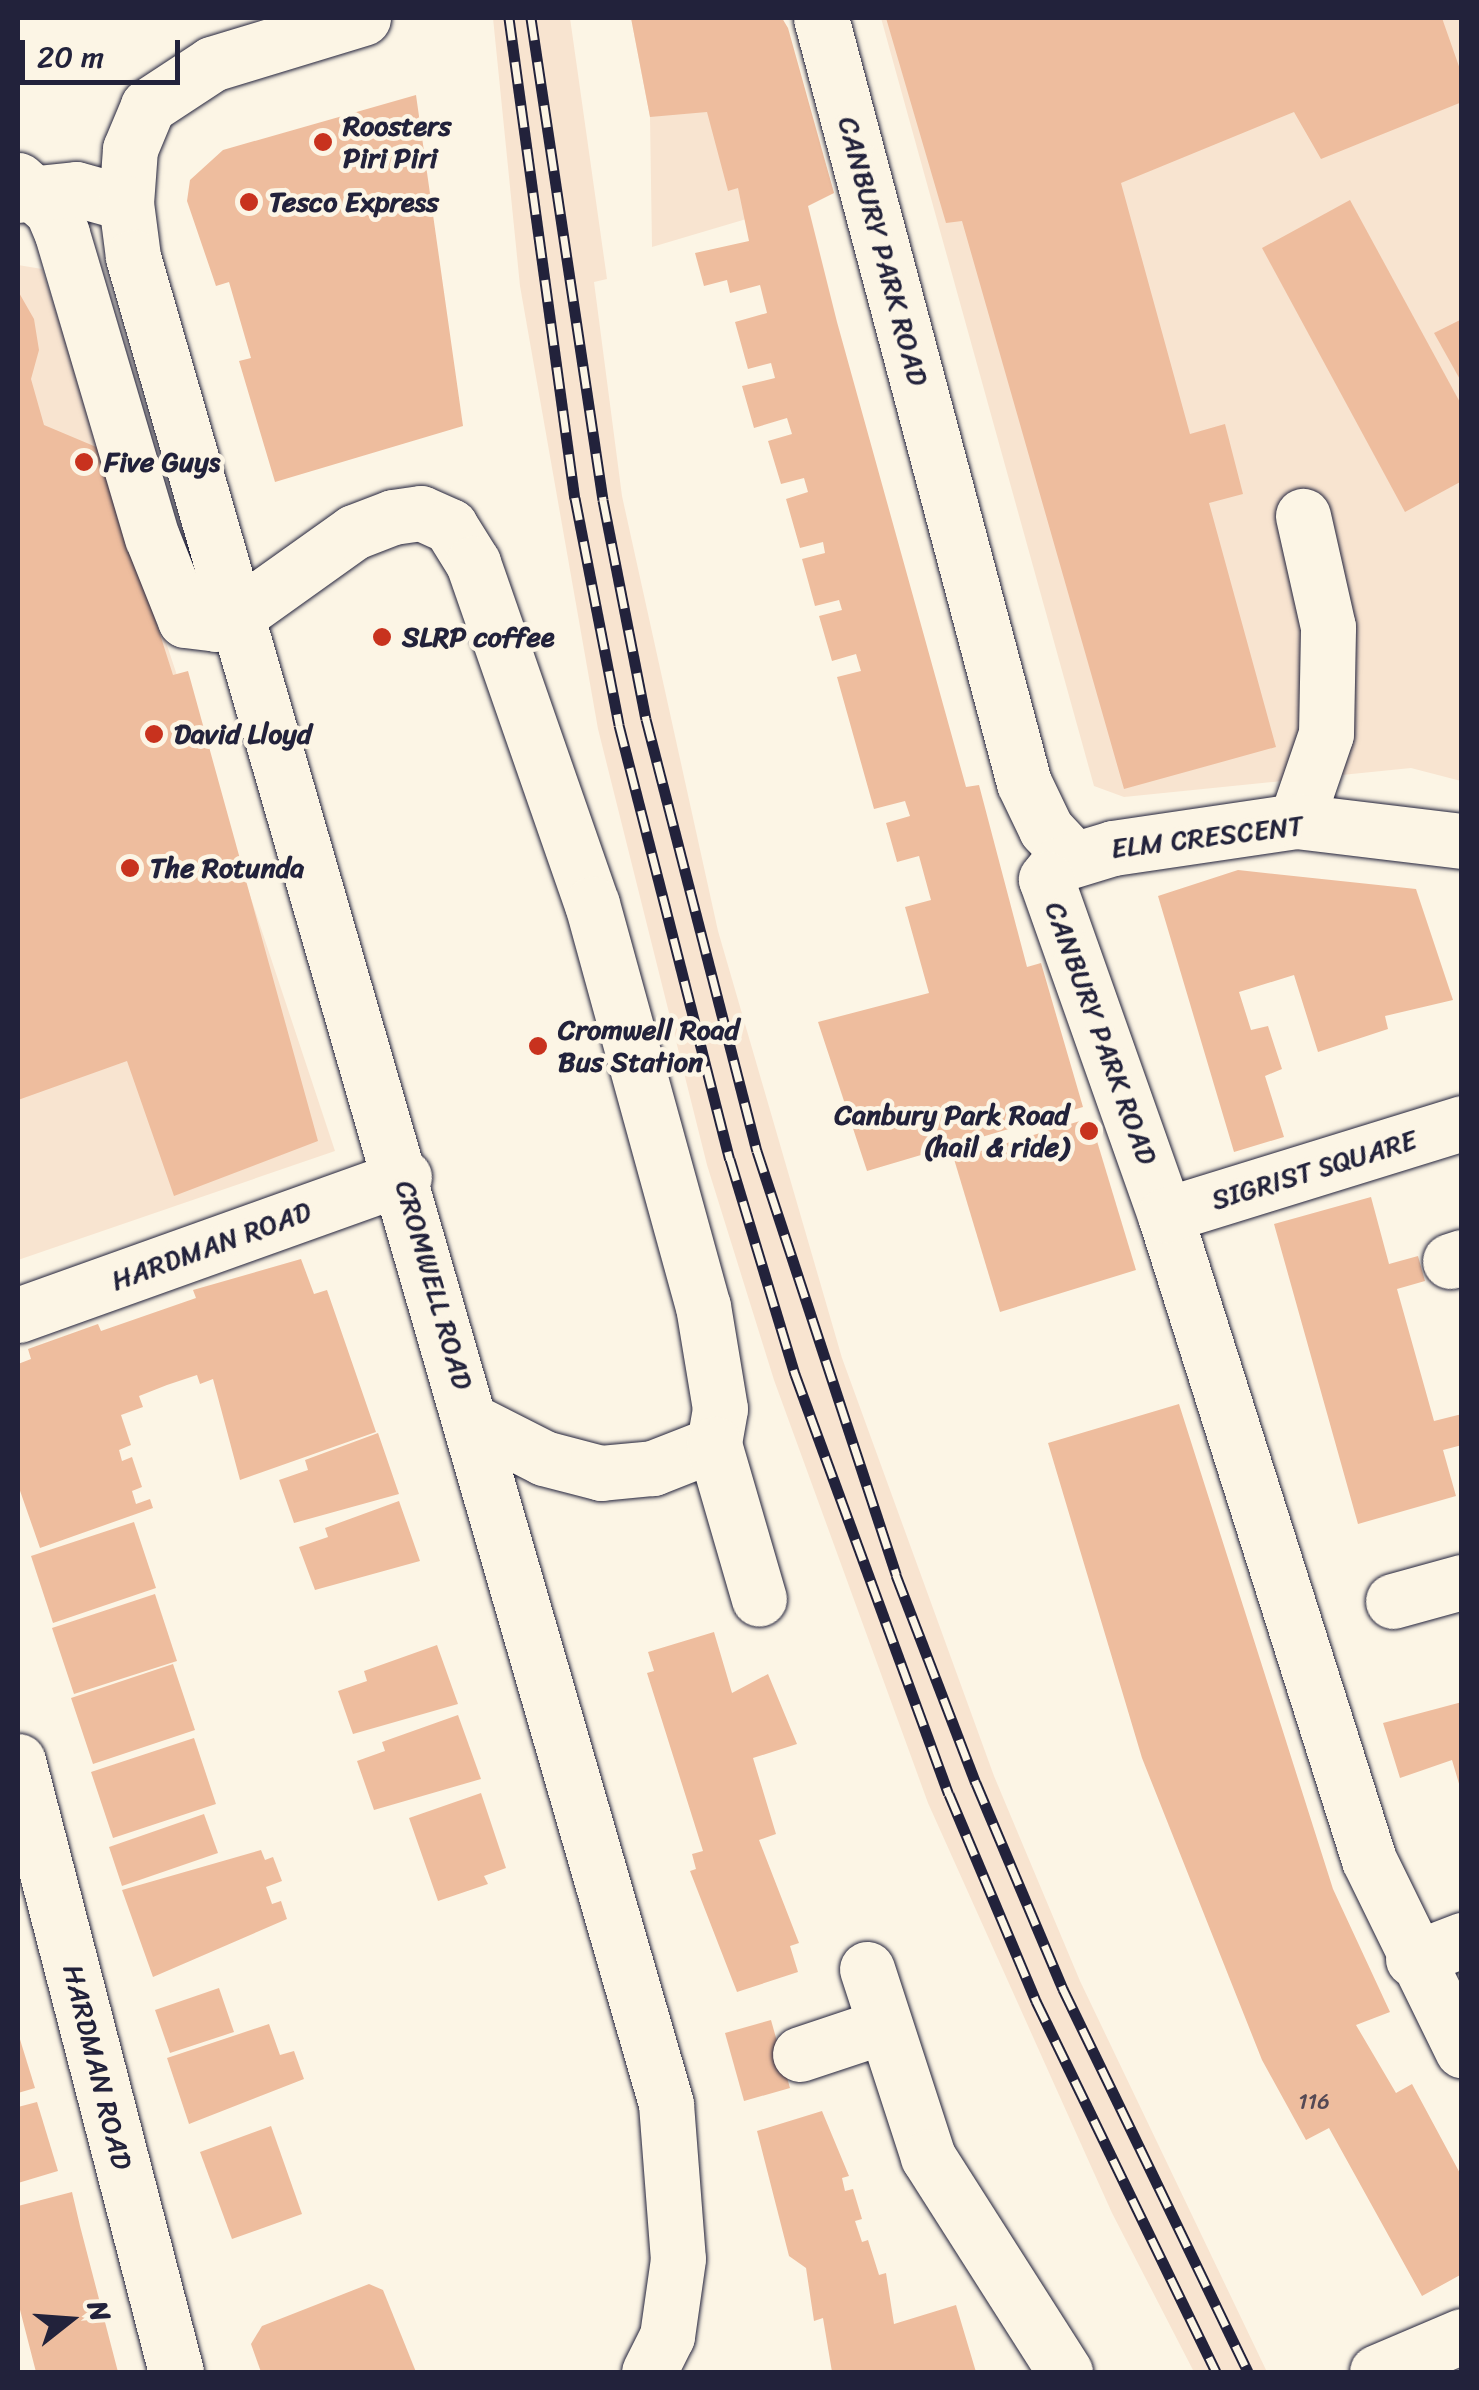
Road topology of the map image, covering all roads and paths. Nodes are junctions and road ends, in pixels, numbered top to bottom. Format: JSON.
{"nodes":[{"id":1,"x":363,"y":18,"type":"edge"},
{"id":2,"x":820,"y":18,"type":"edge"},
{"id":3,"x":22,"y":188,"type":"edge"},
{"id":4,"x":126,"y":203,"type":"junction"},
{"id":5,"x":1303,"y":516,"type":"dead end"},
{"id":6,"x":239,"y":614,"type":"junction"},
{"id":7,"x":1296,"y":822,"type":"junction"},
{"id":8,"x":1462,"y":842,"type":"edge"},
{"id":9,"x":1073,"y":858,"type":"junction"},
{"id":10,"x":1462,"y":1123,"type":"edge"},
{"id":11,"x":404,"y":1177,"type":"junction"},
{"id":12,"x":1166,"y":1215,"type":"junction"},
{"id":13,"x":18,"y":1315,"type":"edge"},
{"id":14,"x":473,"y":1422,"type":"junction"},
{"id":15,"x":714,"y":1444,"type":"junction"},
{"id":16,"x":1462,"y":1582,"type":"edge"},
{"id":17,"x":760,"y":1598,"type":"dead end"},
{"id":18,"x":1394,"y":1601,"type":"dead end"},
{"id":19,"x":18,"y":1761,"type":"edge"},
{"id":20,"x":1438,"y":1950,"type":"edge"},
{"id":21,"x":867,"y":1969,"type":"dead end"},
{"id":22,"x":884,"y":2026,"type":"junction"},
{"id":23,"x":1462,"y":2050,"type":"edge"},
{"id":24,"x":800,"y":2054,"type":"dead end"},
{"id":25,"x":1462,"y":2336,"type":"edge"},
{"id":26,"x":175,"y":2369,"type":"edge"},
{"id":27,"x":648,"y":2372,"type":"edge"},
{"id":28,"x":1065,"y":2372,"type":"edge"},
{"id":29,"x":1378,"y":2372,"type":"edge"}],
"edges":[{"from":1,"to":4,"type":"street","name":"CROMWELL ROAD"},
{"from":2,"to":9,"type":"street","name":"CANBURY PARK ROAD"},
{"from":3,"to":4,"type":"street"},
{"from":3,"to":6,"type":"street"},
{"from":4,"to":6,"type":"street","name":"CROMWELL ROAD"},
{"from":5,"to":7,"type":"street"},
{"from":6,"to":11,"type":"street","name":"CROMWELL ROAD"},
{"from":6,"to":15,"type":"street"},
{"from":7,"to":8,"type":"street","name":"ELM CRESCENT"},
{"from":7,"to":9,"type":"street","name":"ELM CRESCENT"},
{"from":9,"to":12,"type":"street","name":"CANBURY PARK ROAD"},
{"from":10,"to":12,"type":"street","name":"SIGRIST SQUARE"},
{"from":11,"to":13,"type":"street","name":"HARDMAN ROAD"},
{"from":11,"to":14,"type":"street","name":"CROMWELL ROAD"},
{"from":12,"to":20,"type":"street","name":"CANBURY PARK ROAD"},
{"from":14,"to":15,"type":"street"},
{"from":14,"to":27,"type":"street","name":"CROMWELL ROAD"},
{"from":15,"to":17,"type":"street"},
{"from":16,"to":18,"type":"street"},
{"from":19,"to":26,"type":"street","name":"HARDMAN ROAD"},
{"from":20,"to":23,"type":"street","name":"CANBURY PARK ROAD"},
{"from":21,"to":22,"type":"street"},
{"from":22,"to":24,"type":"street"},
{"from":22,"to":28,"type":"street"},
{"from":25,"to":29,"type":"street"}]}
